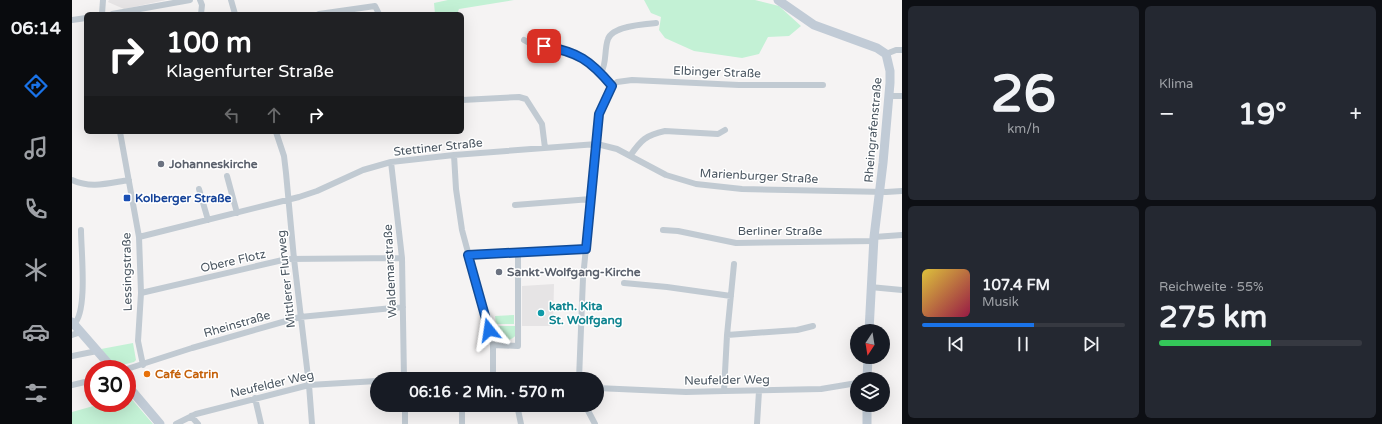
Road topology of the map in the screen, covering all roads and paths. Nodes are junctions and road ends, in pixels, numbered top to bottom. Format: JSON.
{"nodes":[{"id":1,"x":103,"y":0,"type":"edge"},
{"id":2,"x":190,"y":0,"type":"edge"},
{"id":3,"x":200,"y":0,"type":"edge"},
{"id":4,"x":231,"y":0,"type":"edge"},
{"id":5,"x":778,"y":0,"type":"edge"},
{"id":6,"x":102,"y":12,"type":"edge"},
{"id":7,"x":123,"y":12,"type":"edge"},
{"id":8,"x":201,"y":12,"type":"edge"},
{"id":9,"x":234,"y":12,"type":"edge"},
{"id":10,"x":333,"y":12,"type":"edge"},
{"id":11,"x":378,"y":12,"type":"edge"},
{"id":12,"x":84,"y":18,"type":"edge"},
{"id":13,"x":72,"y":20,"type":"edge"},
{"id":14,"x":656,"y":23,"type":"dead end"},
{"id":15,"x":524,"y":40,"type":"dead end"},
{"id":16,"x":902,"y":50,"type":"edge"},
{"id":17,"x":886,"y":54,"type":"junction"},
{"id":18,"x":601,"y":73,"type":"junction"},
{"id":19,"x":823,"y":85,"type":"dead end"},
{"id":20,"x":612,"y":86,"type":"junction"},
{"id":21,"x":889,"y":96,"type":"junction"},
{"id":22,"x":902,"y":96,"type":"edge"},
{"id":23,"x":464,"y":100,"type":"edge"},
{"id":24,"x":726,"y":130,"type":"dead end"},
{"id":25,"x":120,"y":134,"type":"edge"},
{"id":26,"x":277,"y":134,"type":"edge"},
{"id":27,"x":597,"y":144,"type":"junction"},
{"id":28,"x":545,"y":148,"type":"junction"},
{"id":29,"x":454,"y":155,"type":"junction"},
{"id":30,"x":630,"y":156,"type":"junction"},
{"id":31,"x":391,"y":162,"type":"junction"},
{"id":32,"x":227,"y":176,"type":"dead end"},
{"id":33,"x":72,"y":180,"type":"edge"},
{"id":34,"x":129,"y":180,"type":"junction"},
{"id":35,"x":199,"y":189,"type":"dead end"},
{"id":36,"x":902,"y":191,"type":"edge"},
{"id":37,"x":880,"y":192,"type":"junction"},
{"id":38,"x":591,"y":199,"type":"junction"},
{"id":39,"x":289,"y":200,"type":"junction"},
{"id":40,"x":515,"y":205,"type":"dead end"},
{"id":41,"x":237,"y":213,"type":"junction"},
{"id":42,"x":208,"y":220,"type":"junction"},
{"id":43,"x":81,"y":230,"type":"dead end"},
{"id":44,"x":663,"y":230,"type":"dead end"},
{"id":45,"x":902,"y":235,"type":"edge"},
{"id":46,"x":139,"y":237,"type":"junction"},
{"id":47,"x":874,"y":239,"type":"junction"},
{"id":48,"x":586,"y":249,"type":"junction"},
{"id":49,"x":518,"y":252,"type":"junction"},
{"id":50,"x":468,"y":255,"type":"junction"},
{"id":51,"x":402,"y":258,"type":"junction"},
{"id":52,"x":294,"y":259,"type":"junction"},
{"id":53,"x":734,"y":264,"type":"dead end"},
{"id":54,"x":624,"y":283,"type":"dead end"},
{"id":55,"x":870,"y":288,"type":"junction"},
{"id":56,"x":902,"y":290,"type":"edge"},
{"id":57,"x":141,"y":293,"type":"junction"},
{"id":58,"x":731,"y":296,"type":"junction"},
{"id":59,"x":403,"y":307,"type":"junction"},
{"id":60,"x":300,"y":317,"type":"junction"},
{"id":61,"x":73,"y":323,"type":"edge"},
{"id":62,"x":869,"y":324,"type":"edge"},
{"id":63,"x":813,"y":326,"type":"dead end"},
{"id":64,"x":81,"y":332,"type":"junction"},
{"id":65,"x":72,"y":335,"type":"edge"},
{"id":66,"x":727,"y":335,"type":"junction"},
{"id":67,"x":493,"y":345,"type":"junction"},
{"id":68,"x":97,"y":351,"type":"junction"},
{"id":69,"x":72,"y":356,"type":"edge"},
{"id":70,"x":105,"y":360,"type":"edge"},
{"id":71,"x":143,"y":365,"type":"junction"},
{"id":72,"x":136,"y":367,"type":"edge"},
{"id":73,"x":404,"y":372,"type":"edge"},
{"id":74,"x":493,"y":372,"type":"edge"},
{"id":75,"x":579,"y":372,"type":"edge"},
{"id":76,"x":370,"y":381,"type":"edge"},
{"id":77,"x":84,"y":382,"type":"edge"},
{"id":78,"x":850,"y":383,"type":"edge"},
{"id":79,"x":72,"y":385,"type":"edge"},
{"id":80,"x":309,"y":385,"type":"junction"},
{"id":81,"x":604,"y":388,"type":"edge"},
{"id":82,"x":760,"y":390,"type":"junction"},
{"id":83,"x":724,"y":391,"type":"junction"},
{"id":84,"x":136,"y":396,"type":"edge"},
{"id":85,"x":255,"y":398,"type":"junction"},
{"id":86,"x":404,"y":412,"type":"edge"},
{"id":87,"x":462,"y":412,"type":"edge"},
{"id":88,"x":518,"y":412,"type":"edge"},
{"id":89,"x":589,"y":412,"type":"edge"},
{"id":90,"x":867,"y":412,"type":"edge"},
{"id":91,"x":191,"y":416,"type":"junction"},
{"id":92,"x":160,"y":424,"type":"edge"},
{"id":93,"x":176,"y":424,"type":"edge"},
{"id":94,"x":198,"y":424,"type":"edge"},
{"id":95,"x":261,"y":424,"type":"edge"},
{"id":96,"x":312,"y":424,"type":"edge"},
{"id":97,"x":405,"y":424,"type":"edge"},
{"id":98,"x":462,"y":424,"type":"edge"},
{"id":99,"x":521,"y":424,"type":"edge"},
{"id":100,"x":595,"y":424,"type":"edge"},
{"id":101,"x":757,"y":424,"type":"edge"},
{"id":102,"x":867,"y":424,"type":"edge"}],
"edges":[{"from":1,"to":6,"type":"street"},
{"from":2,"to":7,"type":"street"},
{"from":3,"to":8,"type":"street"},
{"from":4,"to":9,"type":"street"},
{"from":5,"to":17,"type":"street"},
{"from":10,"to":11,"type":"street"},
{"from":12,"to":13,"type":"street"},
{"from":14,"to":18,"type":"street"},
{"from":15,"to":18,"type":"street"},
{"from":16,"to":17,"type":"street"},
{"from":17,"to":21,"type":"street","name":"Rheingrafenstraße"},
{"from":18,"to":20,"type":"street"},
{"from":19,"to":20,"type":"street","name":"Elbinger Straße"},
{"from":20,"to":27,"type":"street"},
{"from":21,"to":22,"type":"street"},
{"from":21,"to":37,"type":"street","name":"Rheingrafenstraße"},
{"from":23,"to":28,"type":"street"},
{"from":24,"to":30,"type":"street"},
{"from":25,"to":34,"type":"street","name":"Lessingstraße"},
{"from":26,"to":39,"type":"street","name":"Mittlerer Flurweg"},
{"from":27,"to":28,"type":"street","name":"Stettiner Straße"},
{"from":27,"to":30,"type":"street","name":"Marienburger Straße"},
{"from":27,"to":38,"type":"street"},
{"from":28,"to":29,"type":"street","name":"Stettiner Straße"},
{"from":29,"to":31,"type":"street","name":"Stettiner Straße"},
{"from":29,"to":50,"type":"street"},
{"from":30,"to":37,"type":"street","name":"Marienburger Straße"},
{"from":31,"to":39,"type":"street","name":"Stettiner Straße"},
{"from":31,"to":51,"type":"street","name":"Waldemarstraße"},
{"from":32,"to":41,"type":"street"},
{"from":33,"to":34,"type":"street"},
{"from":34,"to":46,"type":"street","name":"Lessingstraße"},
{"from":35,"to":42,"type":"street"},
{"from":36,"to":37,"type":"street","name":"Marienburger Straße"},
{"from":37,"to":47,"type":"street","name":"Rheingrafenstraße"},
{"from":38,"to":40,"type":"street"},
{"from":38,"to":48,"type":"street"},
{"from":39,"to":41,"type":"street"},
{"from":39,"to":52,"type":"street","name":"Mittlerer Flurweg"},
{"from":41,"to":42,"type":"street"},
{"from":42,"to":46,"type":"street"},
{"from":43,"to":61,"type":"street"},
{"from":44,"to":47,"type":"street","name":"Berliner Straße"},
{"from":45,"to":47,"type":"street","name":"Berliner Straße"},
{"from":46,"to":57,"type":"street","name":"Lessingstraße"},
{"from":47,"to":55,"type":"street","name":"Rheingrafenstraße"},
{"from":48,"to":49,"type":"street"},
{"from":48,"to":75,"type":"street"},
{"from":49,"to":50,"type":"street"},
{"from":49,"to":67,"type":"street"},
{"from":50,"to":67,"type":"street"},
{"from":51,"to":52,"type":"street","name":"Obere Flotz"},
{"from":51,"to":59,"type":"street","name":"Waldemarstraße"},
{"from":52,"to":57,"type":"street","name":"Obere Flotz"},
{"from":52,"to":60,"type":"street","name":"Mittlerer Flurweg"},
{"from":53,"to":58,"type":"street"},
{"from":54,"to":58,"type":"street"},
{"from":55,"to":56,"type":"street"},
{"from":55,"to":62,"type":"street","name":"Rheingrafenstraße"},
{"from":57,"to":71,"type":"street","name":"Lessingstraße"},
{"from":58,"to":66,"type":"street"},
{"from":59,"to":60,"type":"street","name":"Rheinstraße"},
{"from":59,"to":73,"type":"street","name":"Waldemarstraße"},
{"from":60,"to":71,"type":"street","name":"Rheinstraße"},
{"from":60,"to":80,"type":"street","name":"Mittlerer Flurweg"},
{"from":61,"to":64,"type":"street"},
{"from":63,"to":66,"type":"street"},
{"from":64,"to":65,"type":"street"},
{"from":64,"to":68,"type":"street"},
{"from":66,"to":83,"type":"street"},
{"from":67,"to":74,"type":"street"},
{"from":68,"to":69,"type":"street"},
{"from":68,"to":70,"type":"street"},
{"from":71,"to":72,"type":"street","name":"Rheinstraße"},
{"from":76,"to":80,"type":"street","name":"Neufelder Weg"},
{"from":77,"to":79,"type":"street"},
{"from":78,"to":82,"type":"street","name":"Neufelder Weg"},
{"from":80,"to":85,"type":"street","name":"Neufelder Weg"},
{"from":80,"to":96,"type":"street","name":"Mittlerer Flurweg"},
{"from":81,"to":83,"type":"street","name":"Neufelder Weg"},
{"from":82,"to":83,"type":"street","name":"Neufelder Weg"},
{"from":82,"to":101,"type":"street"},
{"from":84,"to":92,"type":"street"},
{"from":85,"to":91,"type":"street","name":"Neufelder Weg"},
{"from":85,"to":95,"type":"street"},
{"from":86,"to":97,"type":"street"},
{"from":87,"to":98,"type":"street"},
{"from":88,"to":99,"type":"street"},
{"from":89,"to":100,"type":"street"},
{"from":90,"to":102,"type":"street"},
{"from":91,"to":93,"type":"street","name":"Neufelder Weg"},
{"from":91,"to":94,"type":"street"}]}
